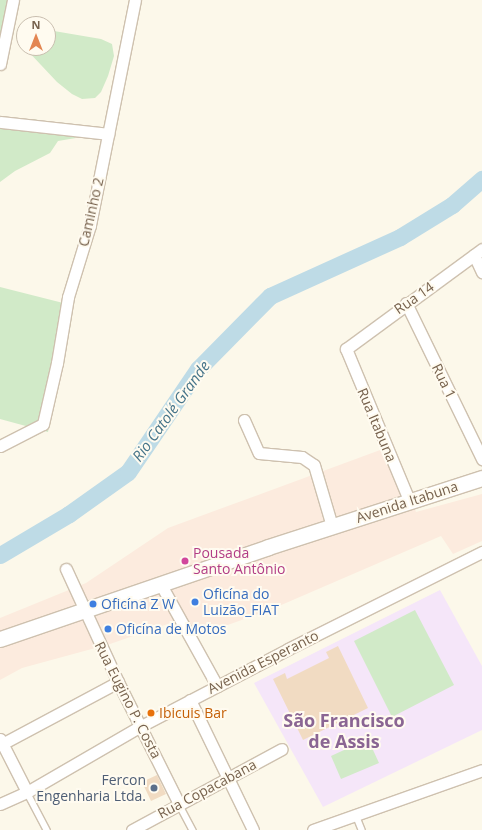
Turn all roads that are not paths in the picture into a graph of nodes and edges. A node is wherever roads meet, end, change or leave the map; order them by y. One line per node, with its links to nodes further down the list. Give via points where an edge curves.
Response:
1 (13, 0): 3 (street)
2 (135, 0): 5 (street, Caminho 2)
3 (0, 64)
4 (0, 122): 5 (street)
5 (108, 134): 11 (street, Caminho 2, via 90,225 68,298 43,424)
6 (478, 252): 7 (street); 8 (street, Rua 14)
7 (482, 272)
8 (406, 303): 9 (street, Rua 14); 12 (street, Rua 1)
9 (346, 349): 14 (street, Rua Itabuna)
10 (244, 420): 15 (street, via 259,453 302,457 314,465)
11 (0, 446)
12 (482, 459)
13 (482, 478): 14 (main road, Avenida Itabuna)
14 (409, 500): 15 (main road, Avenida Itabuna)
15 (332, 526): 18 (main road, Avenida Itabuna)
16 (482, 552): 22 (street, Avenida Esperanto)
17 (66, 569): 19 (street, Rua Eugino P. Costa)
18 (160, 584): 19 (main road, Avenida Itabuna); 22 (street)
19 (84, 611): 20 (main road, Avenida Itabuna); 21 (street, Rua Eugino P. Costa)
20 (0, 639)
21 (118, 682): 24 (street, Rua Eugino P. Costa); 25 (street)
22 (217, 686): 23 (street, Avenida Esperanto)
23 (190, 700): 24 (street, Avenida Esperanto); 28 (street)
24 (141, 726): 29 (street, Avenida Esperanto); 31 (street, Rua Eugino P. Costa)
25 (1, 743): 29 (street)
26 (282, 749): 28 (street, Rua Copacabana)
27 (482, 770): 32 (street)
28 (226, 778): 31 (street, Rua Copacabana); 36 (street)
29 (27, 792): 30 (street, Avenida Esperanto); 33 (lane)
30 (0, 804)
31 (180, 804): 34 (street, Rua Copacabana); 35 (lane, Rua Eugino P. Costa)
32 (356, 815): 37 (street); 38 (lane)
33 (47, 830)
34 (132, 830)
35 (192, 830)
36 (253, 830)
37 (317, 830)
38 (362, 830)

